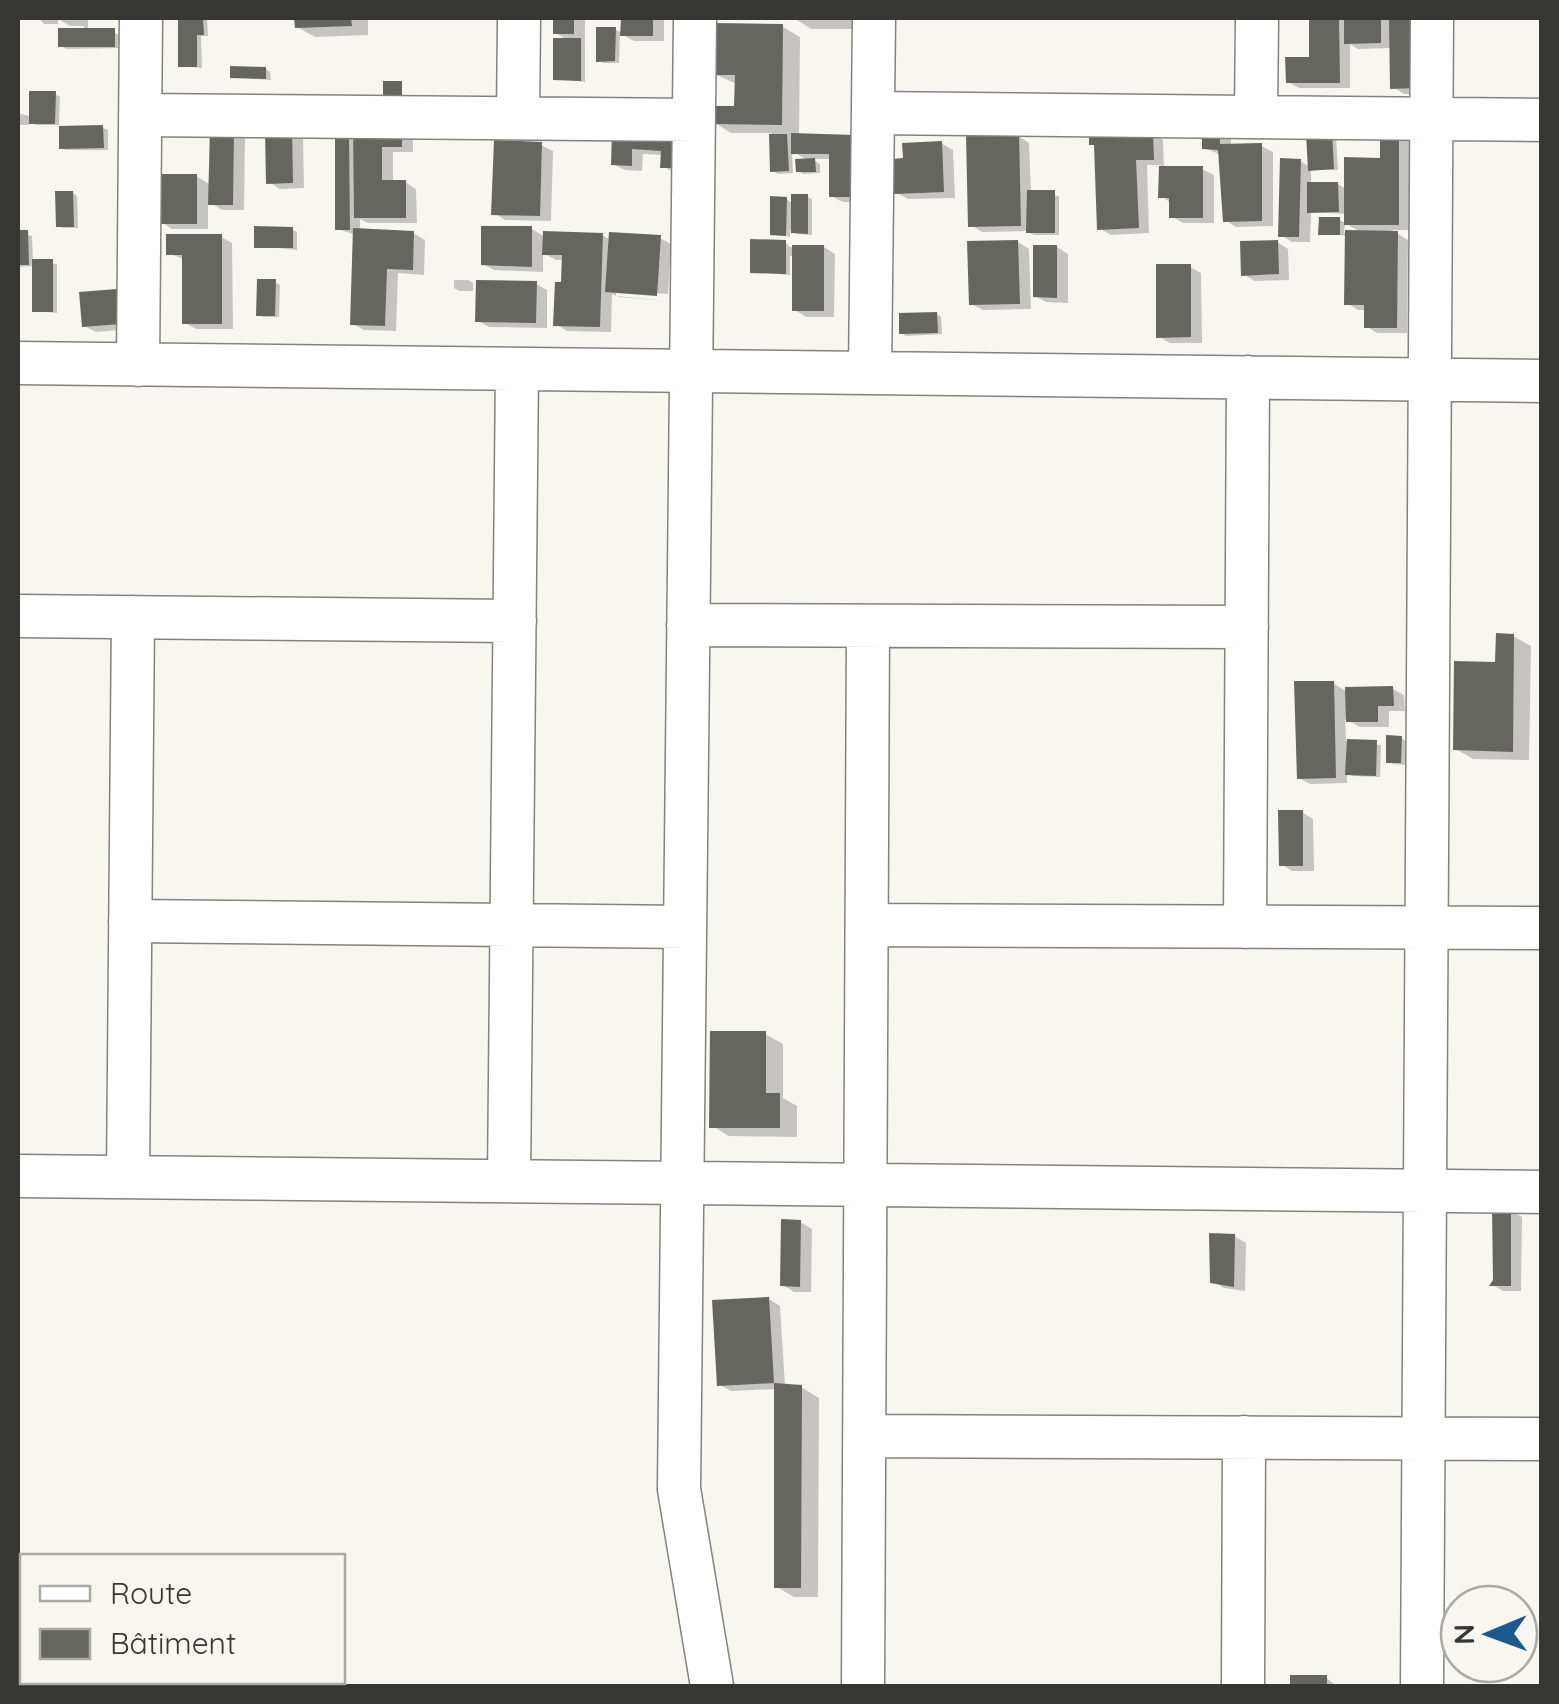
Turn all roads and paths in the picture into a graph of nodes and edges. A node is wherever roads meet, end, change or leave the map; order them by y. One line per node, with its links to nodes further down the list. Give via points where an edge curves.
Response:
1 (141, 18): 8 (street)
2 (519, 18): 10 (street)
3 (695, 18): 12 (street)
4 (874, 18): 7 (street)
5 (1257, 18): 9 (street)
6 (1432, 18): 11 (street)
7 (873, 113): 9 (street); 18 (street)
8 (140, 114): 10 (street); 15 (street)
9 (1256, 117): 11 (street)
10 (518, 118): 12 (street)
11 (1432, 119): 13 (street); 20 (street)
12 (694, 120): 17 (street)
13 (1542, 120)
14 (18, 363): 15 (street)
15 (138, 365): 16 (street)
16 (517, 369): 17 (street); 24 (street)
17 (691, 371): 18 (street); 25 (street)
18 (870, 373): 19 (street)
19 (1248, 377): 20 (street); 27 (street)
20 (1430, 380): 21 (street); 33 (street)
21 (1542, 381)
22 (18, 616): 23 (street)
23 (133, 618): 24 (street); 28 (street)
24 (515, 621): 29 (street)
25 (688, 625): 26 (street); 31 (street)
26 (868, 626): 27 (street); 30 (street)
27 (1247, 627): 32 (street)
28 (130, 921): 29 (street); 36 (street)
29 (512, 925): 31 (street); 37 (street)
30 (867, 925): 32 (street); 39 (street)
31 (685, 927): 38 (street)
32 (1246, 927): 33 (street)
33 (1426, 927): 34 (street); 40 (street)
34 (1542, 928)
35 (18, 1176): 36 (street)
36 (128, 1178): 37 (street)
37 (509, 1181): 38 (street)
38 (682, 1183): 39 (street); 46 (street, via 679,1489)
39 (866, 1186): 40 (street); 42 (street)
40 (1424, 1191): 41 (street); 44 (street)
41 (1542, 1192)
42 (864, 1436): 43 (street); 47 (street)
43 (1244, 1437): 44 (street); 48 (street)
44 (1423, 1438): 45 (street); 49 (street)
45 (1542, 1439)
46 (712, 1686)
47 (864, 1686)
48 (1243, 1686)
49 (1422, 1686)

